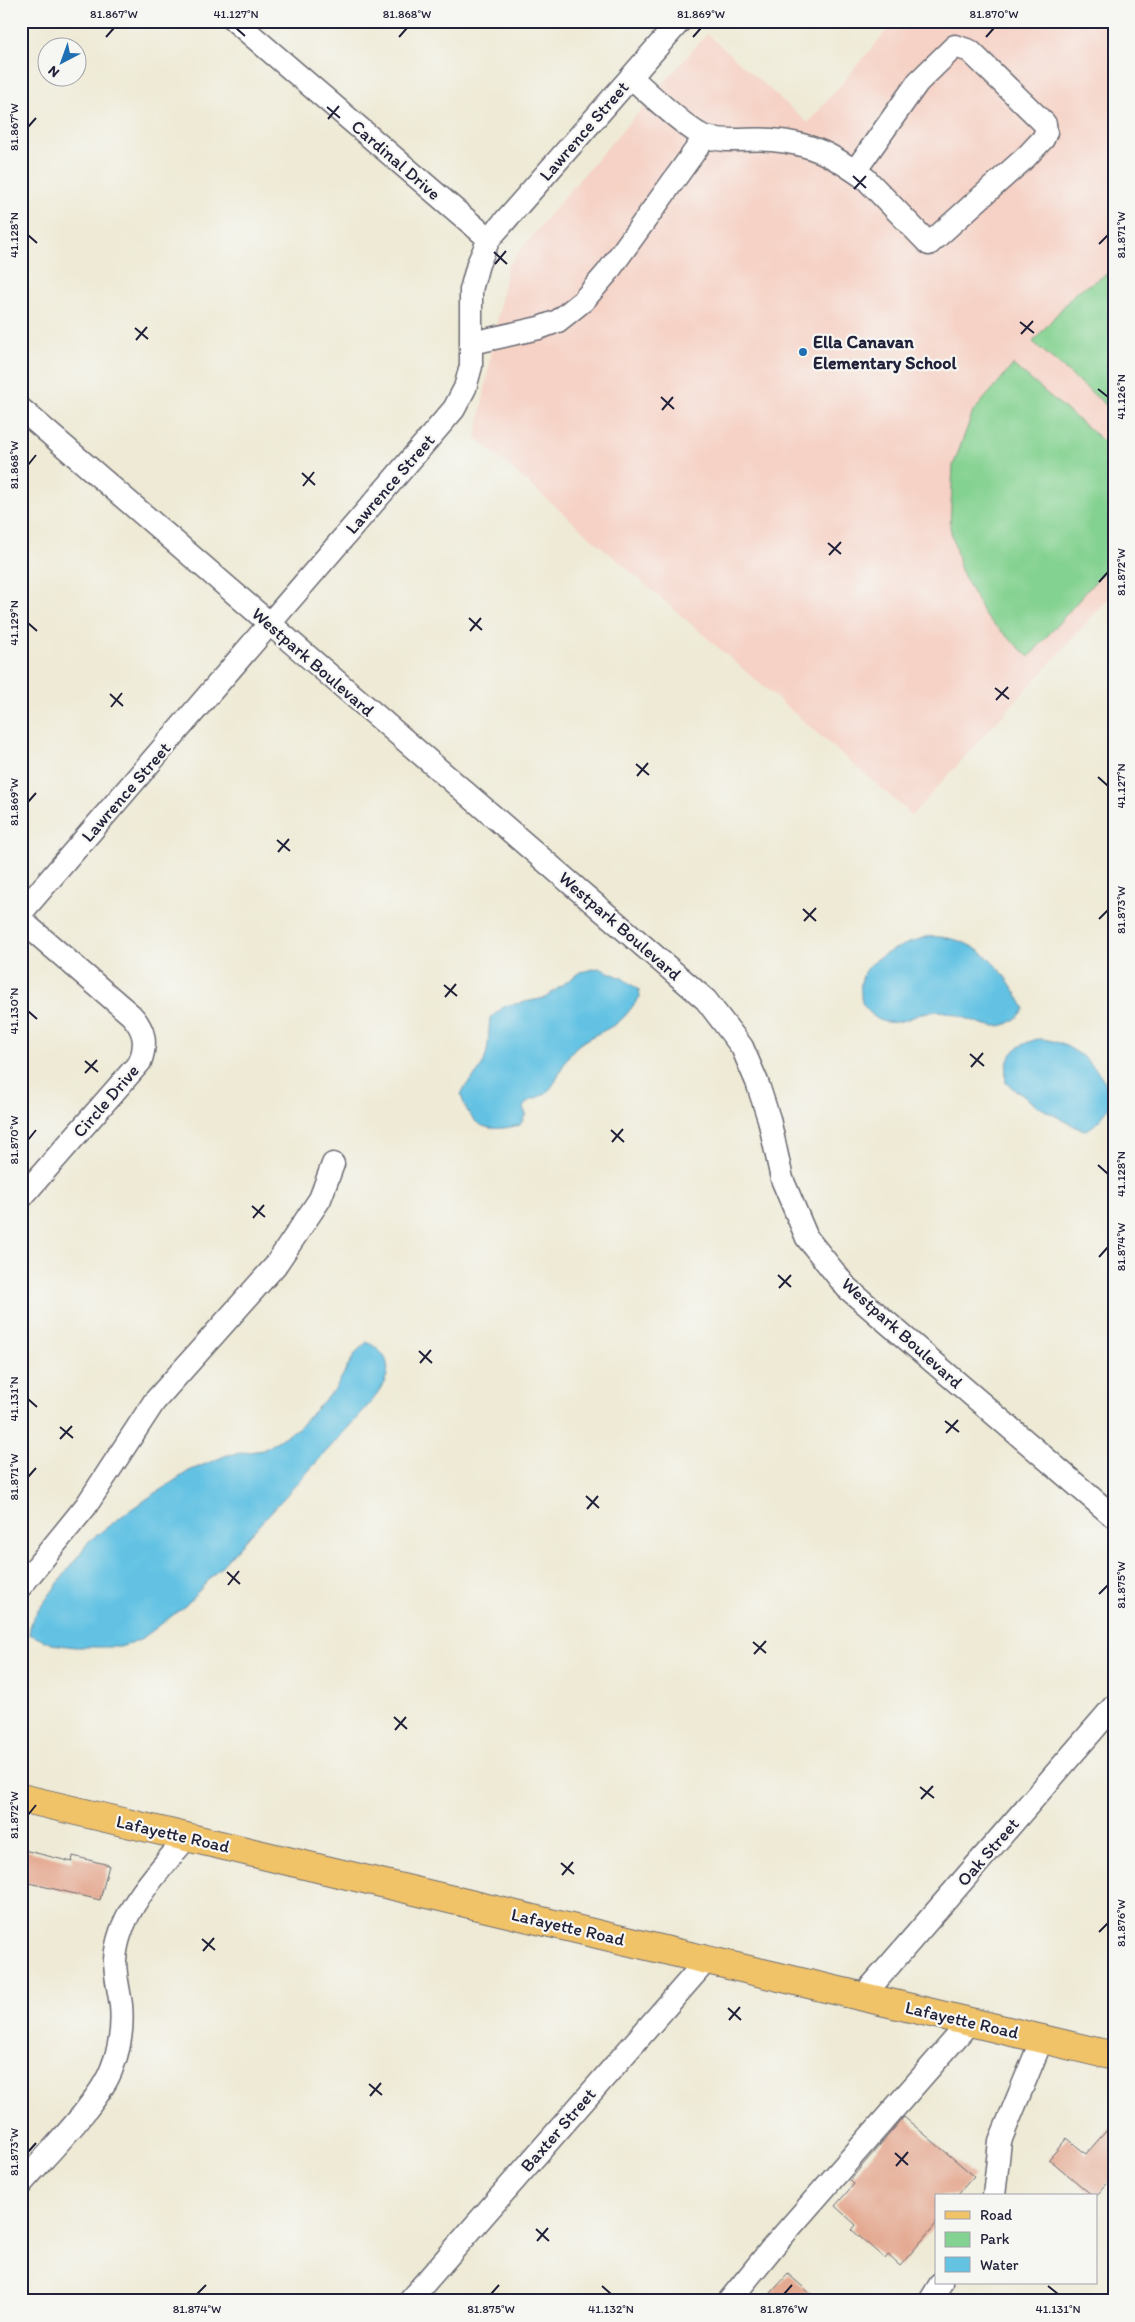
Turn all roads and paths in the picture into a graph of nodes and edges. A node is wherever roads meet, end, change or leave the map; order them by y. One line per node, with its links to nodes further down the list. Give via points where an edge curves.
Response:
1 (680, 21): 3 (street, Lawrence Street)
2 (247, 25): 6 (street, Cardinal Drive)
3 (631, 77): 4 (street); 6 (street, Lawrence Street)
4 (705, 136): 5 (street, via 771,140 811,147 837,158); 7 (street, via 607,273 583,301 558,321)
5 (855, 171): 5 (street, via 929,244 1026,157 1043,139 1045,124 970,51 955,46 918,82)
6 (488, 239): 7 (street, Lawrence Street, via 471,290)
7 (472, 343): 9 (street, Lawrence Street, via 471,366 465,388 454,409)
8 (21, 410): 9 (street, Westpark Boulevard)
9 (269, 625): 10 (street, Lawrence Street); 14 (street, Westpark Boulevard, via 706,1000 742,1047 757,1082 782,1179 807,1238 847,1288)
10 (21, 913)
11 (21, 920): 13 (street, Circle Drive, via 131,1014 145,1037 140,1062)
12 (333, 1164): 15 (street, via 320,1199 275,1266 154,1402 86,1506)
13 (21, 1198)
14 (1114, 1517)
15 (21, 1586)
16 (1114, 1706): 20 (street, Oak Street)
17 (21, 1798): 18 (main road, Lafayette Road)
18 (187, 1837): 19 (main road, Lafayette Road); 24 (street, via 140,1897 120,1935 115,1959 122,2020 120,2044 112,2070 98,2094)
19 (707, 1960): 20 (main road, Lafayette Road); 27 (street, Baxter Street)
20 (862, 1997): 21 (main road, Lafayette Road)
21 (970, 2022): 22 (main road, Lafayette Road); 28 (street)
22 (1042, 2039): 23 (main road, Lafayette Road); 25 (street, via 1000,2141)
23 (1114, 2056)
24 (21, 2184)
25 (994, 2194)
26 (940, 2284): 29 (street)
27 (409, 2301)
28 (729, 2301)
29 (930, 2301)

